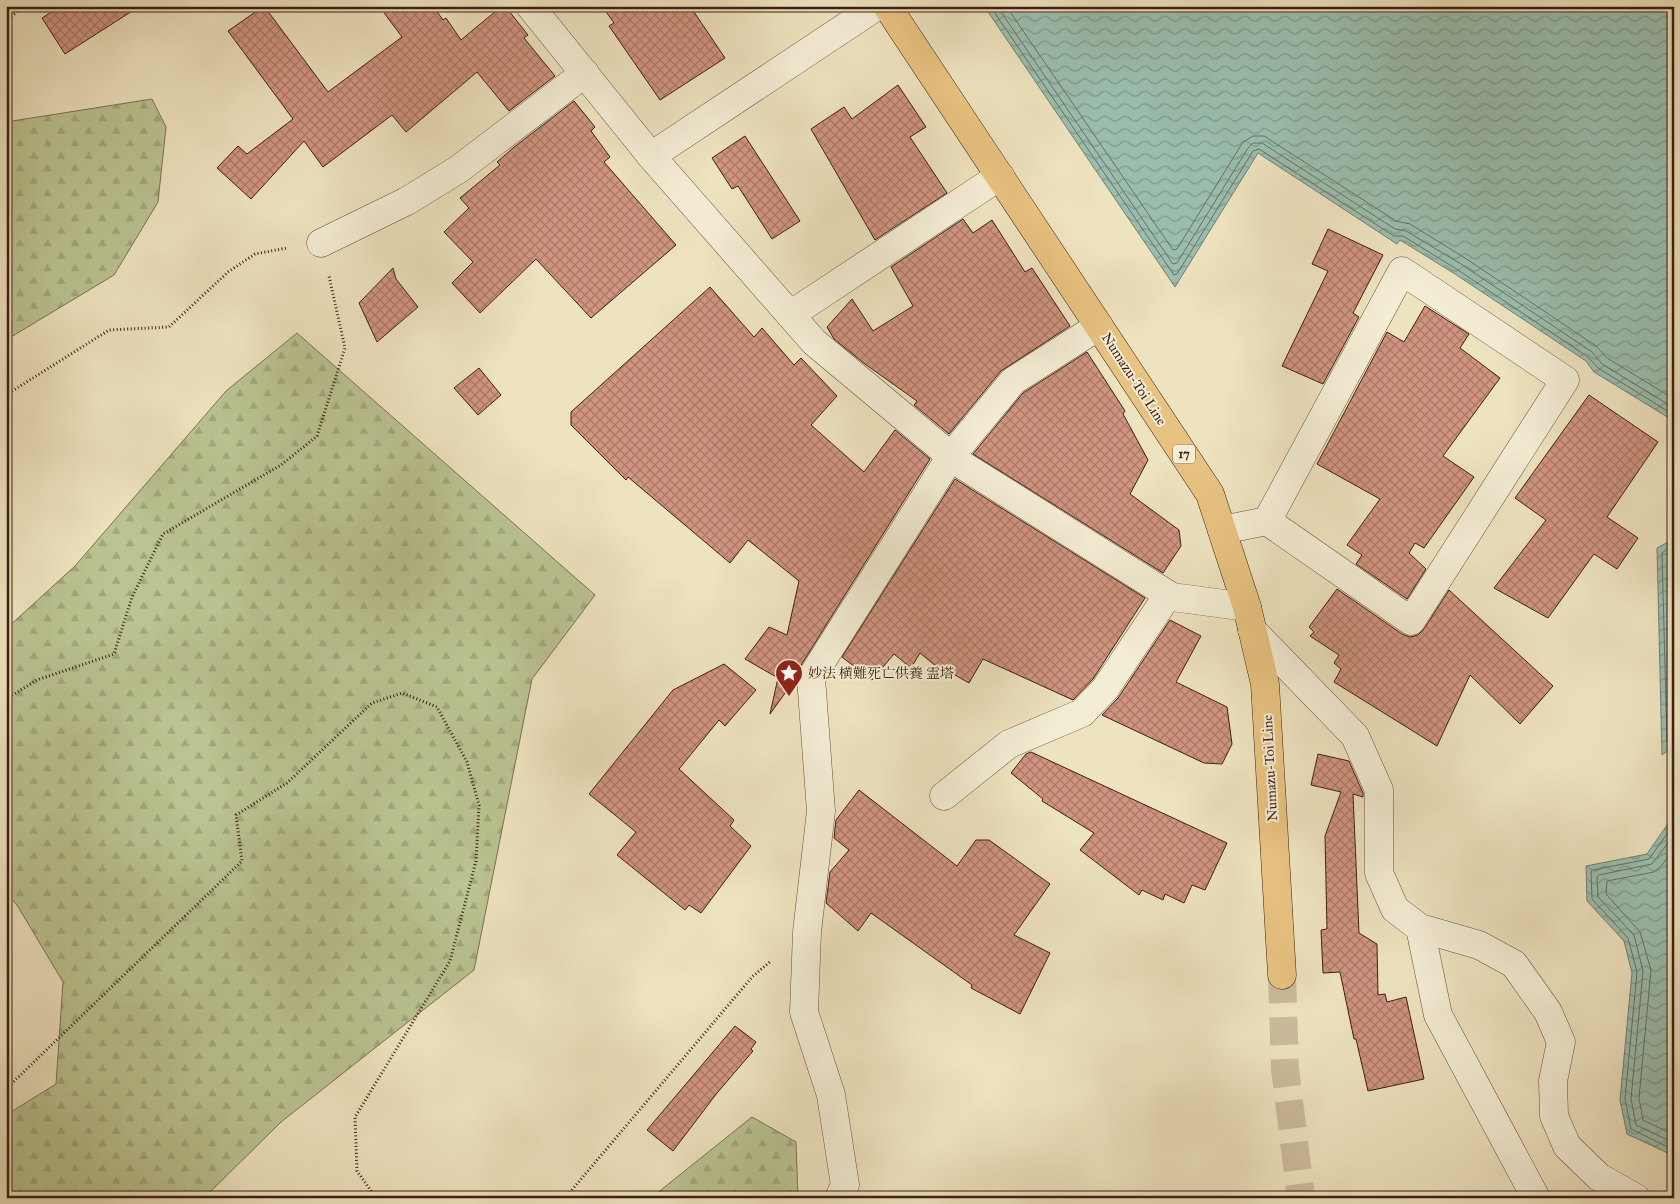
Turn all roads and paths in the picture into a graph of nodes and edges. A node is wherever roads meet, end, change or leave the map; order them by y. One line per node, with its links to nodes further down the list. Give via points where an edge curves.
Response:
1 (24, 6): 5 (path)
2 (530, 6): 6 (street)
3 (877, 6): 7 (street)
4 (887, 6): 8 (main road, Numazu-Toi Line / 17)
5 (6, 21)
6 (584, 73): 7 (street); 9 (street, via 459,169 407,201)
7 (651, 156): 10 (street)
8 (1000, 176): 10 (street); 11 (main road, Numazu-Toi Line / 17)
9 (321, 243): 12 (path, via 255,254 228,272 168,327 109,330); 18 (path, via 345,348 318,436 281,465 163,534 132,597 114,654 37,680)
10 (790, 314): 13 (street, via 814,342)
11 (1099, 326): 13 (street, via 1013,381); 15 (main road, Numazu-Toi Line / 17, via 1210,494)
12 (6, 395)
13 (951, 456): 16 (street); 21 (street, via 811,678 821,811)
14 (1267, 522): 14 (street, via 1402,271 1565,380 1411,621); 15 (street)
15 (1222, 530): 17 (main road, Numazu-Toi Line / 17)
16 (1168, 595): 17 (street); 19 (street, via 1105,689 1082,713 1009,744)
17 (1250, 619): 20 (street, via 1355,736 1379,790 1379,873 1395,908); 22 (main road, Numazu-Toi Line / 17, via 1266,684)
18 (6, 699)
19 (944, 796)
20 (1420, 928): 27 (street, via 1438,1015); 28 (street, via 1479,945 1514,964 1548,1012 1561,1042 1553,1081 1554,1116 1567,1146 1599,1177)
21 (807, 932): 25 (path, via 753,976); 26 (street, via 804,1012 831,1095 846,1185)
22 (1282, 975)
23 (6, 1089): 24 (path, via 242,861 236,815 287,783 372,703 402,693 437,707 467,762 479,805 476,861 450,961 354,1117 357,1171)
24 (376, 1198)
25 (565, 1198)
26 (839, 1198)
27 (1536, 1198)
28 (1636, 1198)

